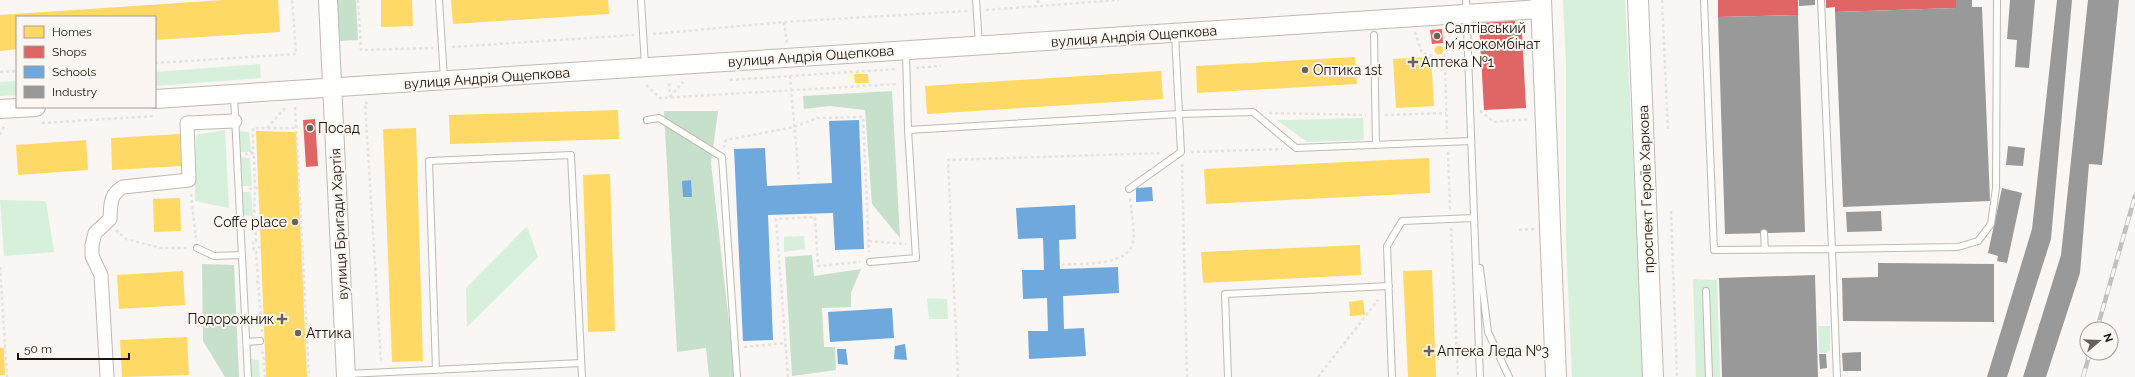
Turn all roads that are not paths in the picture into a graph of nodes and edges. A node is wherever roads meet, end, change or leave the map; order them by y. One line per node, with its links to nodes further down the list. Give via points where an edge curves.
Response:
1 (328, 0): 17 (street, вулиця Бригади Хартія)
2 (439, 0): 16 (lane)
3 (641, 0): 15 (lane)
4 (976, 0): 13 (lane)
5 (1638, 0): 53 (main road, проспект Героїв Харкова)
6 (1821, 0): 33 (lane)
7 (1997, 0): 33 (lane, via 1996,188 1991,224 1978,241 1958,247)
8 (1704, 1): 34 (lane, via 1714,250)
9 (1541, 4): 10 (street, вулиця Андрія Ощепкова); 52 (main road)
10 (1466, 7): 11 (street, вулиця Андрія Ощепкова); 26 (lane)
11 (1175, 33): 13 (street, вулиця Андрія Ощепкова); 20 (lane)
12 (1374, 35): 27 (lane)
13 (979, 46): 14 (street, вулиця Андрія Ощепкова)
14 (906, 50): 15 (street, вулиця Андрія Ощепкова); 25 (lane)
15 (645, 76): 16 (street, вулиця Андрія Ощепкова)
16 (444, 80): 17 (street, вулиця Андрія Ощепкова)
17 (332, 88): 18 (street, вулиця Андрія Ощепкова); 43 (street, вулиця Бригади Хартія)
18 (234, 94): 19 (street, вулиця Андрія Ощепкова); 24 (lane)
19 (156, 108)
20 (1180, 114): 25 (lane); 27 (lane, via 1253,112 1296,148); 28 (lane, via 1182,152)
21 (36, 115): 22 (street)
22 (2, 117)
23 (647, 120): 47 (lane, via 659,118 722,157)
24 (235, 121): 35 (lane); 44 (street, via 187,123 189,180 123,187 115,192 111,199 110,219 94,233 92,245 92,256 100,275)
25 (908, 130): 36 (lane, via 916,258)
26 (1471, 141): 27 (lane); 29 (lane)
27 (1376, 145)
28 (1129, 189)
29 (1474, 218): 30 (lane); 37 (lane, via 1402,221 1387,246)
30 (1475, 231): 50 (lane); 51 (lane, via 1488,332)
31 (1764, 233): 34 (lane)
32 (195, 246): 35 (lane, via 214,256)
33 (1832, 249): 34 (lane); 55 (lane)
34 (1765, 250)
35 (242, 255): 39 (lane)
36 (870, 262)
37 (1389, 286): 48 (lane, via 1225,294); 49 (lane)
38 (1706, 291): 54 (lane)
39 (246, 342): 40 (lane); 45 (lane)
40 (260, 344)
41 (581, 363): 42 (lane); 42 (lane, via 571,155 429,161); 46 (lane)
42 (436, 370): 43 (lane)
43 (346, 376)
44 (107, 377)
45 (248, 377)
46 (582, 377)
47 (737, 377)
48 (1228, 377)
49 (1392, 377)
50 (1480, 377)
51 (1510, 377)
52 (1556, 377)
53 (1654, 377)
54 (1709, 377)
55 (1837, 377)

